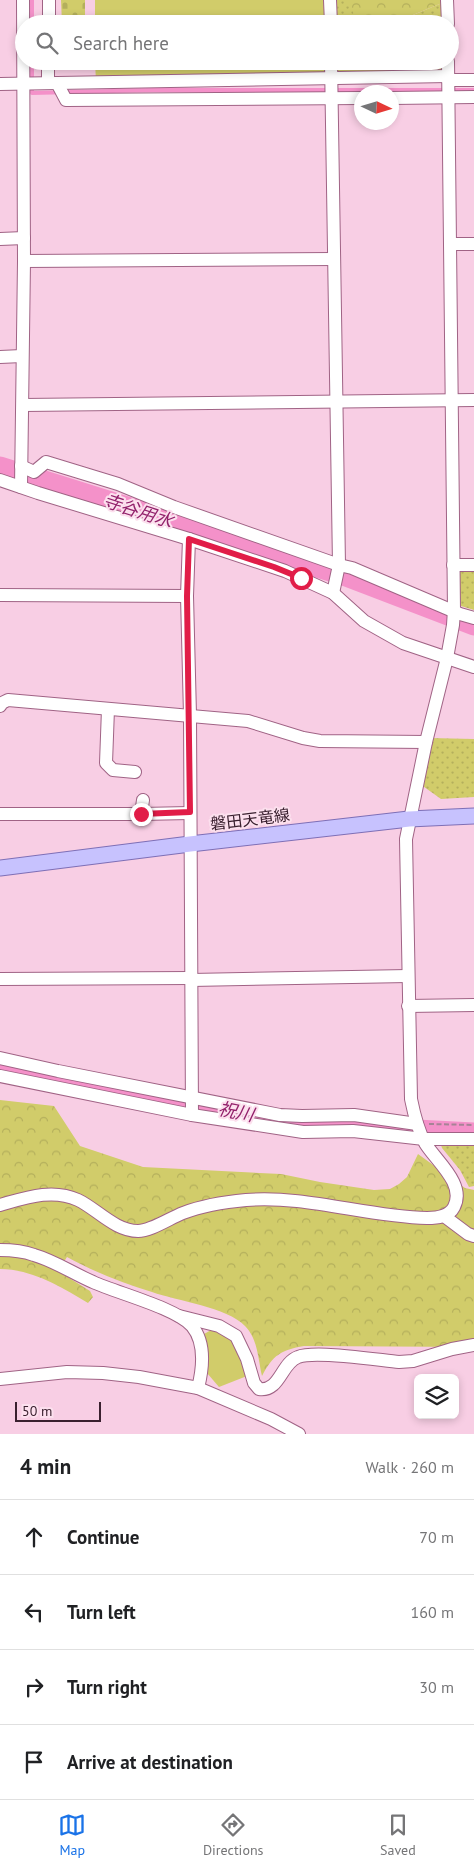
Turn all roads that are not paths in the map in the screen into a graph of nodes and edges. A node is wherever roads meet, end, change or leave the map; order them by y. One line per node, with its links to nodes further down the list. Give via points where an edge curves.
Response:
1 (22, 0): 5 (street)
2 (49, 0): 6 (street)
3 (330, 0): 7 (street)
4 (447, 0): 8 (street)
5 (22, 15)
6 (49, 15)
7 (331, 15)
8 (448, 15)
9 (23, 70): 17 (street)
10 (50, 70): 15 (street)
11 (331, 70): 18 (street)
12 (448, 70): 13 (street)
13 (448, 78): 14 (street); 18 (street); 20 (street)
14 (474, 80)
15 (53, 83): 17 (street); 18 (street); 18 (street, via 66,100)
16 (0, 84): 17 (street)
17 (23, 84): 23 (street)
18 (332, 88): 19 (street); 27 (street)
19 (354, 95)
20 (448, 97): 21 (street); 22 (street); 25 (street)
21 (474, 97)
22 (399, 98)
23 (24, 238): 24 (street); 28 (street)
24 (0, 239)
25 (450, 244): 26 (street); 31 (street)
26 (474, 244)
27 (334, 259): 28 (street); 33 (street)
28 (24, 261): 29 (street)
29 (22, 356): 30 (street); 34 (street)
30 (0, 357)
31 (451, 400): 32 (street); 33 (street); 40 (street)
32 (474, 400)
33 (336, 401): 34 (street); 41 (street)
34 (23, 404): 35 (street)
35 (21, 466): 37 (street); 41 (street, via 34,472 46,462 118,484)
36 (0, 480): 37 (street)
37 (21, 487): 38 (street)
38 (189, 539): 42 (street, via 280,569); 44 (street)
39 (474, 565): 40 (street)
40 (453, 566): 45 (street)
41 (337, 571): 42 (street); 45 (street, via 352,568)
42 (333, 592): 47 (street, via 374,627 403,643)
43 (0, 595): 44 (street)
44 (187, 596): 51 (street)
45 (454, 610): 46 (street); 47 (street)
46 (474, 618)
47 (447, 658): 48 (street); 52 (street)
48 (474, 667)
49 (0, 706): 50 (street, via 8,700)
50 (108, 709): 51 (street); 53 (street, via 106,763 113,770)
51 (190, 716): 52 (street, via 248,721 320,741); 55 (street)
52 (426, 742): 59 (street)
53 (135, 772)
54 (143, 800): 57 (street)
55 (190, 812): 57 (street); 60 (street)
56 (0, 814): 57 (street)
57 (141, 814)
58 (474, 816): 59 (main road, 磐田天竜線)
59 (409, 818): 60 (main road, 磐田天竜線); 62 (street, via 406,839)
60 (190, 844): 61 (main road, 磐田天竜線); 64 (street)
61 (0, 868)
62 (408, 976): 64 (street); 66 (street)
63 (0, 979): 64 (street)
64 (191, 979): 69 (street)
65 (474, 1005): 66 (street)
66 (408, 1006): 71 (street, via 410,1087)
67 (0, 1058): 69 (street)
68 (0, 1076): 70 (street)
69 (192, 1096): 70 (street); 71 (street, via 280,1115 354,1115)
70 (192, 1115): 71 (street, via 304,1132)
71 (420, 1131): 72 (street); 74 (street, via 455,1186 455,1204 452,1211)
72 (474, 1139)
73 (0, 1205): 74 (street, via 58,1195 78,1200 121,1227 136,1231 214,1203 248,1200 280,1199 415,1218)
74 (444, 1216): 75 (street)
75 (474, 1236)
76 (0, 1250): 77 (street, via 36,1255 94,1283)
77 (179, 1316): 78 (street, via 219,1326 236,1336 254,1383 265,1390 273,1386 290,1361 300,1356 399,1362); 80 (street, via 192,1326 201,1343)
78 (474, 1344)
79 (0, 1380): 80 (street, via 67,1372 102,1373)
80 (198, 1388): 81 (street, via 271,1418)
81 (297, 1434)

